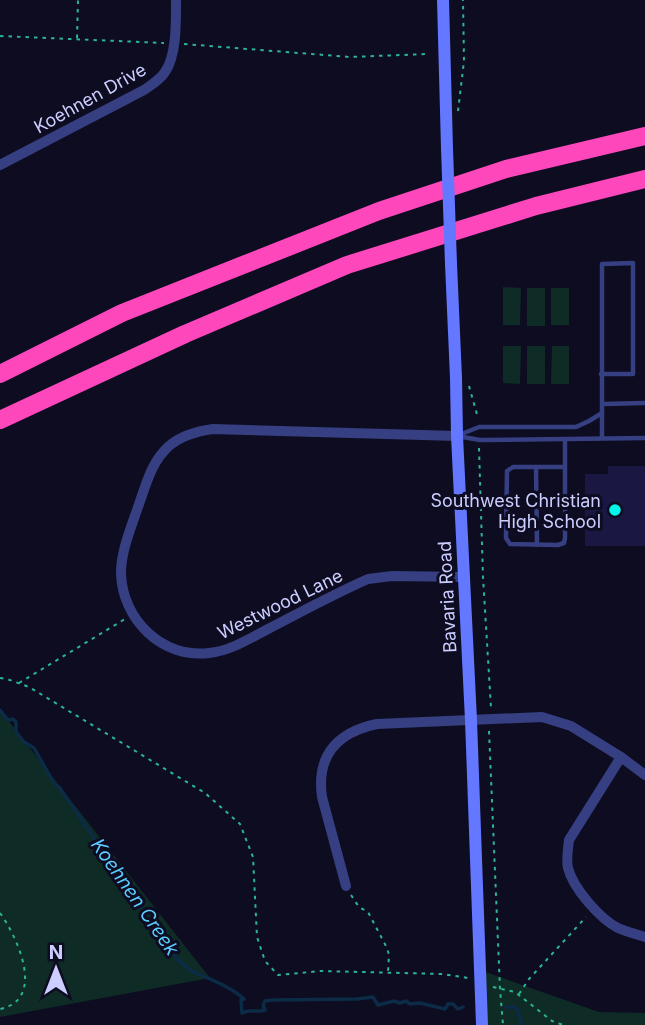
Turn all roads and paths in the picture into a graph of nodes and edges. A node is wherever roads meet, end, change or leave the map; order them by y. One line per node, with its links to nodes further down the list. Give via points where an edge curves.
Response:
1 (78, 0): 6 (path)
2 (176, 0): 7 (street, Koehnen Drive)
3 (443, 0): 22 (street, Bavaria Road, bridge)
4 (463, 0): 9 (path, via 465,50)
5 (0, 36): 6 (path)
6 (77, 39): 7 (path)
7 (173, 43): 8 (path, via 350,57); 11 (street, Koehnen Drive, via 165,73 155,83)
8 (427, 54)
9 (458, 121)
10 (645, 136): 13 (highway, via 506,169 379,211 122,313)
11 (0, 165)
12 (645, 179): 19 (highway, via 536,206 347,265)
13 (0, 374)
14 (601, 374): 14 (lane, via 602,264 633,263 633,374); 17 (lane)
15 (468, 383): 20 (path)
16 (645, 403): 17 (lane)
17 (603, 404): 18 (lane)
18 (602, 412): 21 (lane); 23 (lane)
19 (0, 420)
20 (479, 427): 21 (lane); 22 (lane)
21 (576, 427): 26 (lane)
22 (457, 436): 27 (lane); 31 (street, Bavaria Road); 32 (street, Westwood Lane, via 214,429 183,437 159,456 150,472 123,554 122,590)
23 (602, 438): 24 (lane); 26 (lane)
24 (645, 438)
25 (565, 439): 26 (lane); 27 (lane); 29 (lane)
26 (576, 439)
27 (480, 440): 35 (path)
28 (536, 467): 29 (lane); 30 (lane); 30 (lane, via 507,471 506,538 512,545)
29 (565, 467): 30 (lane, via 564,543)
30 (537, 545)
31 (464, 577): 32 (street, Westwood Lane, via 368,579 235,645 207,653 163,644); 36 (street, Bavaria Road)
32 (132, 614): 34 (path)
33 (0, 678): 34 (path)
34 (18, 683): 43 (path, via 205,793 240,824 253,857 257,937 265,961 278,975)
35 (490, 719): 36 (street); 37 (street, via 542,717 557,721); 45 (path)
36 (471, 720): 39 (street, via 377,724 336,742 320,782); 44 (street, Bavaria Road)
37 (621, 757): 38 (street); 40 (street, via 569,840 568,867)
38 (645, 775)
39 (346, 886): 43 (path, via 359,907 368,912 387,948)
40 (594, 909): 42 (street, via 616,927); 46 (path)
41 (0, 913): 47 (path, via 15,938 26,979 19,1000)
42 (645, 937)
43 (388, 973): 44 (path, via 443,974)
44 (480, 982): 45 (path); 48 (street, Bavaria Road)
45 (499, 989): 46 (path); 49 (path)
46 (518, 995): 50 (path)
47 (0, 1009)
48 (482, 1025)
49 (503, 1025)
50 (563, 1025)

